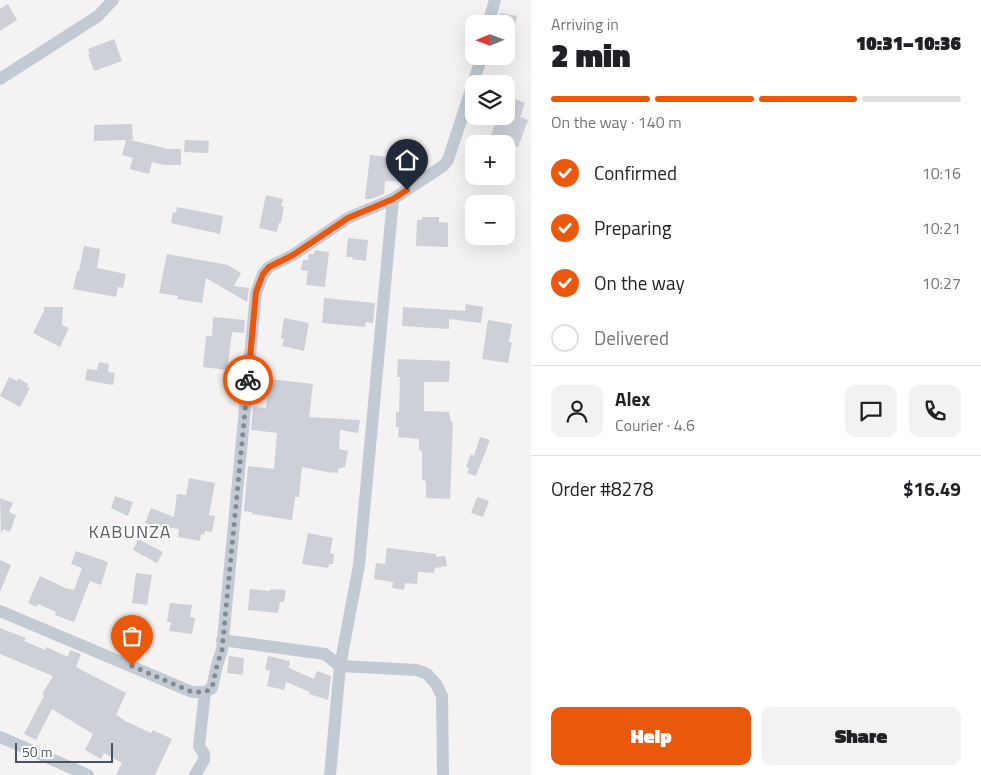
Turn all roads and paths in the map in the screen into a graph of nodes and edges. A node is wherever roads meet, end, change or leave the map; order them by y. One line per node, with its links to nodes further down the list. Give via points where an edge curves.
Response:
1 (106, 0): 5 (street)
2 (112, 0): 5 (street)
3 (495, 0): 4 (street)
4 (491, 15)
5 (98, 16): 7 (street)
6 (479, 65): 8 (street, via 448,160 436,172)
7 (0, 79)
8 (393, 199): 10 (street, via 348,218 269,267 256,292); 11 (street, via 359,565)
9 (0, 611): 12 (street, via 192,692)
10 (222, 640): 11 (street, via 325,654); 12 (street, via 212,688)
11 (340, 666): 16 (street); 17 (street, via 417,670 427,674 442,696)
12 (205, 692): 15 (street, via 200,746 204,760)
13 (0, 737): 14 (street)
14 (88, 775)
15 (196, 775)
16 (330, 775)
17 (443, 775)

